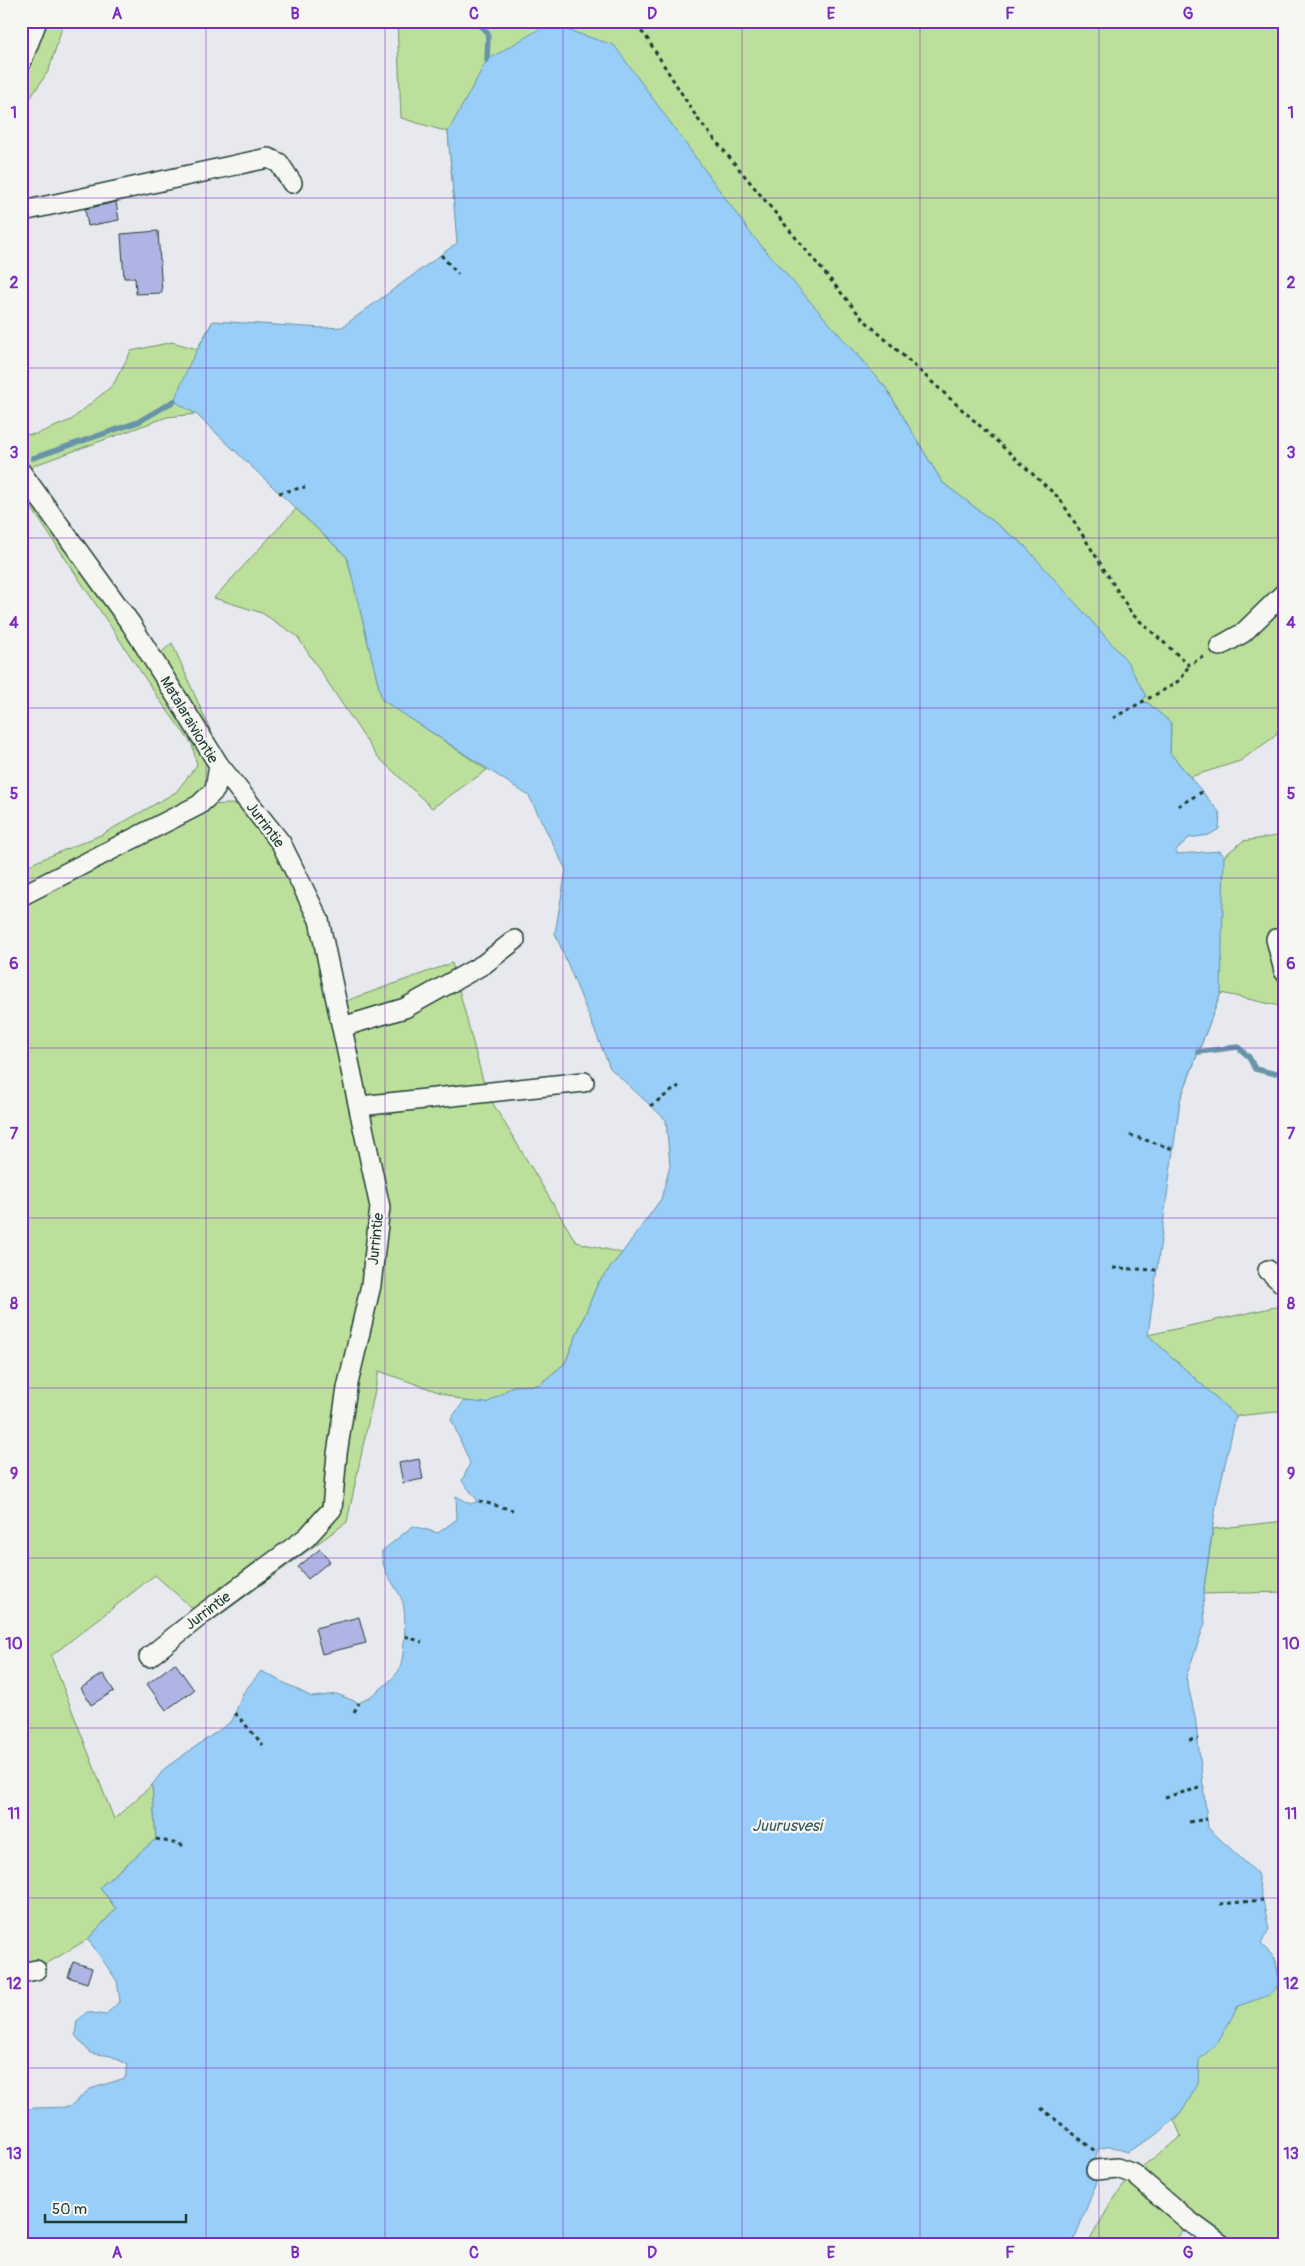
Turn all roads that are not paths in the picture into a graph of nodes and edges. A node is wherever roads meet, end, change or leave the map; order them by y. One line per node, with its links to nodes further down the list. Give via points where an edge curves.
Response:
1 (38, 21): 2 (street)
2 (21, 63)
3 (292, 183): 4 (street, via 279,163 268,158)
4 (21, 210)
5 (21, 472): 8 (street, Matalaraiviontie, via 131,624)
6 (1284, 593): 7 (street, via 1243,633)
7 (1220, 646)
8 (218, 766): 9 (street, Matalaraiviontie, via 215,790 199,805); 13 (street, Jurrintie, via 281,842 319,920)
9 (21, 896)
10 (1276, 939): 12 (street)
11 (515, 940): 13 (street, via 484,964 405,1008)
12 (1284, 971)
13 (342, 1027): 15 (street, Jurrintie)
14 (584, 1082): 15 (street)
15 (360, 1106): 18 (street, Jurrintie, via 380,1207 371,1285 347,1388 332,1509 307,1536)
16 (1268, 1270): 17 (street)
17 (1284, 1285)
18 (149, 1657)
19 (1096, 2170): 20 (street, via 1117,2168 1134,2174)
20 (1201, 2239): 21 (street)
21 (1222, 2245)

